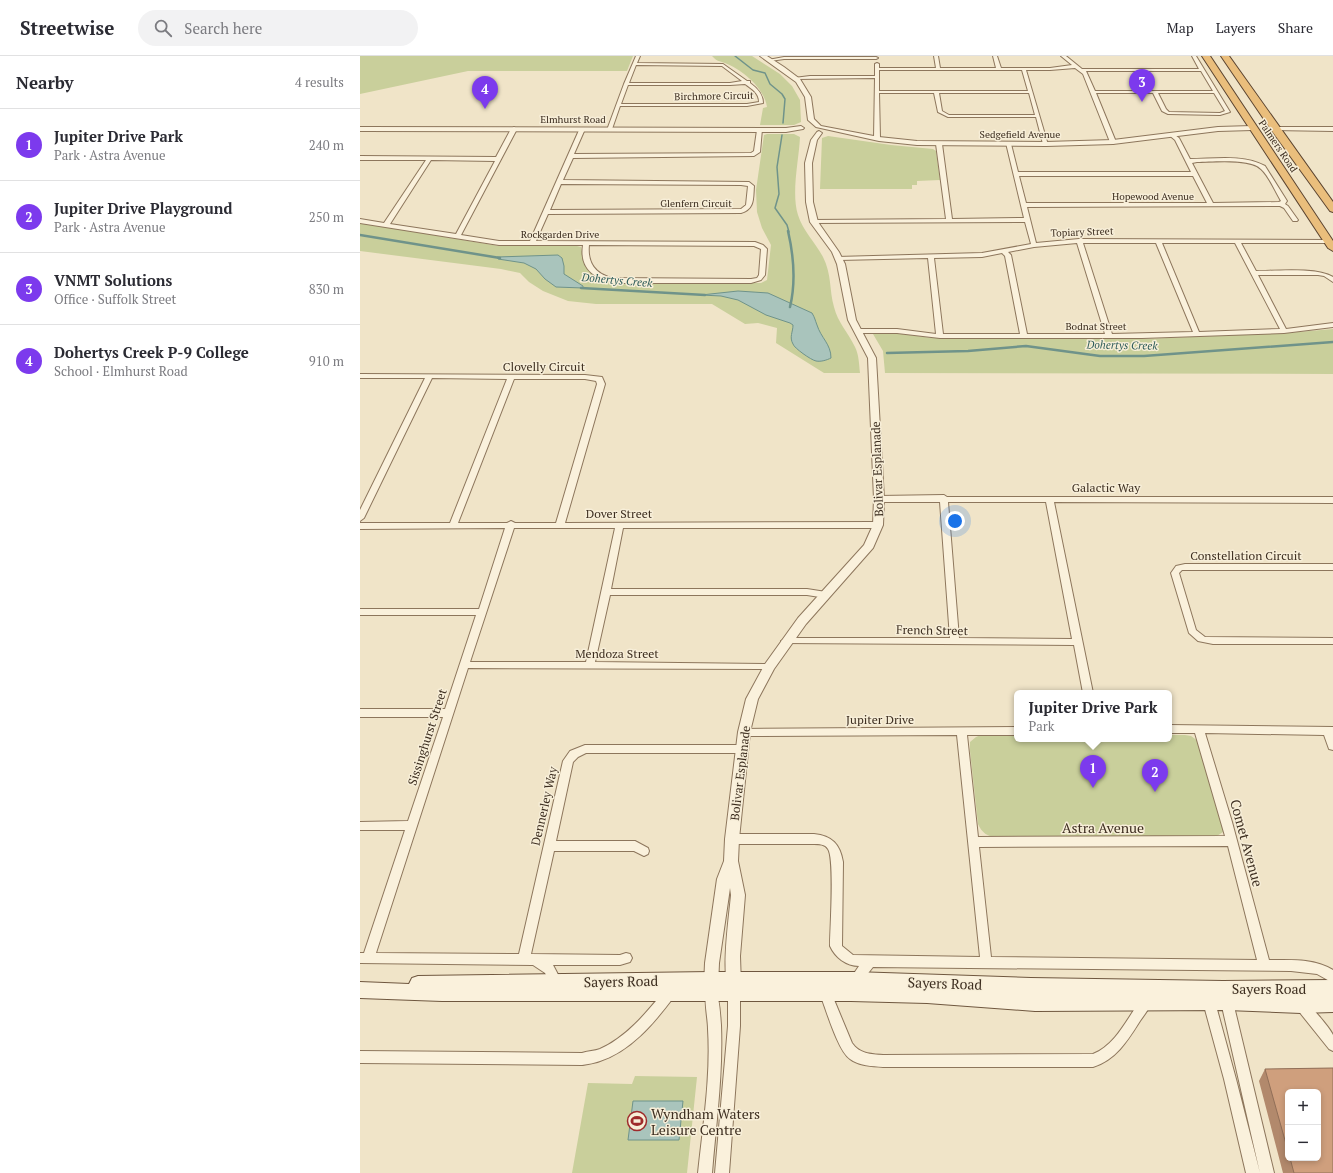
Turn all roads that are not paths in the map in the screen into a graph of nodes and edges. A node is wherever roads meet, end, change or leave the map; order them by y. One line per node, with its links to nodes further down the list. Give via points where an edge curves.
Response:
1 (638, 56): 11 (street)
2 (763, 56): 10 (street)
3 (936, 56): 14 (street)
4 (995, 56): 15 (street)
5 (1063, 56): 12 (street)
6 (1194, 56): 17 (street)
7 (1206, 56): 39 (highway, Palmers Road)
8 (1225, 56): 35 (highway, Palmers Road)
9 (876, 57): 10 (street); 13 (street)
10 (770, 60): 19 (street)
11 (635, 64): 20 (street, Birchmore Circuit, via 723,65); 21 (street)
12 (1080, 68): 16 (street); 17 (street); 25 (street)
13 (877, 69): 14 (street); 18 (street)
14 (938, 70): 15 (street)
15 (999, 70): 16 (street)
16 (1024, 70): 24 (street)
17 (1202, 70): 27 (street)
18 (877, 77): 19 (street); 22 (street)
19 (796, 78): 30 (street, via 812,106)
20 (748, 82): 21 (street); 28 (street, Birchmore Circuit, via 755,89 761,103)
21 (626, 84): 28 (street)
22 (877, 92): 23 (street); 42 (street)
23 (936, 92): 24 (street); 29 (street, via 940,112 948,116)
24 (1030, 92): 29 (street)
25 (1092, 92): 26 (street); 43 (street)
26 (1155, 92): 27 (street); 27 (street, via 1168,113 1227,113)
27 (1216, 92)
28 (619, 105): 34 (street)
29 (1038, 116): 47 (street)
30 (811, 120): 38 (street); 40 (street)
31 (360, 129): 32 (street, Elmhurst Road)
32 (514, 129): 33 (street, Elmhurst Road); 51 (street)
33 (582, 129): 34 (street, Elmhurst Road); 48 (street)
34 (609, 129): 37 (street, Elmhurst Road)
35 (1275, 129): 36 (street); 39 (highway); 59 (highway, Palmers Road)
36 (1333, 129)
37 (760, 130): 40 (street, Elmhurst Road); 48 (street, via 757,152 752,155)
38 (820, 130): 40 (street, Elmhurst Road); 42 (street, Sedgefield Avenue); 44 (street, Bolivar Esplanade)
39 (1253, 130): 41 (street, Sedgefield Avenue, via 1203,131); 73 (highway, Palmers Road)
40 (805, 132): 44 (street)
41 (1172, 135): 43 (street, Sedgefield Avenue); 52 (street)
42 (877, 138): 45 (street, Sedgefield Avenue)
43 (1113, 142): 47 (street, Sedgefield Avenue)
44 (812, 144): 65 (street, Bolivar Esplanade, via 808,184)
45 (940, 144): 46 (street, Sedgefield Avenue); 61 (street)
46 (1008, 144): 47 (street, Sedgefield Avenue); 53 (street)
47 (1046, 144)
48 (572, 156): 55 (street)
49 (360, 158): 50 (street)
50 (429, 158): 51 (street); 66 (street)
51 (499, 159): 67 (street)
52 (1189, 161): 54 (street); 56 (street, via 1246,161 1260,164 1284,201)
53 (1017, 174): 54 (street); 58 (street)
54 (1196, 174): 57 (street)
55 (558, 182): 60 (street); 60 (street, Glenfern Circuit, via 741,182 752,186 749,208 741,212)
56 (1281, 204): 57 (street, Hopewood Avenue); 63 (street)
57 (1211, 205): 58 (street, Hopewood Avenue)
58 (1024, 206): 62 (street)
59 (1333, 209)
60 (546, 212): 71 (street)
61 (949, 220): 62 (street); 65 (street)
62 (1028, 220): 74 (street)
63 (1295, 220)
64 (360, 221): 66 (street, Rockgarden Drive)
65 (814, 221): 77 (street, Bolivar Esplanade)
66 (386, 225): 67 (street, Rockgarden Drive)
67 (458, 236): 71 (street, Rockgarden Drive, via 499,243)
68 (1079, 241): 69 (street, Topiary Street); 74 (street, Topiary Street); 86 (street)
69 (1158, 241): 70 (street, Topiary Street); 83 (street)
70 (1237, 241): 73 (street, Topiary Street); 78 (street)
71 (532, 243): 72 (street, Rockgarden Drive)
72 (587, 243): 72 (street, Rockgarden Drive, via 585,252 591,270 600,277 619,280 757,280 762,275 764,249 752,244)
73 (1331, 244)
74 (1034, 245): 75 (street, Topiary Street)
75 (1003, 251): 76 (street, Topiary Street, via 982,255); 85 (street, via 1008,255)
76 (931, 256): 77 (street, Topiary Street); 84 (street)
77 (838, 258): 81 (street, Bolivar Esplanade, via 843,272 850,316)
78 (1254, 273): 79 (street, via 1318,273); 82 (street)
79 (1333, 280)
80 (1333, 325): 82 (street, Bodnat Street)
81 (858, 331): 84 (street, Bodnat Street, via 897,331); 91 (street, Bolivar Esplanade, via 869,349 873,366)
82 (1284, 331): 83 (street, Bodnat Street)
83 (1197, 334): 86 (street, Bodnat Street)
84 (940, 336): 85 (street, Bodnat Street)
85 (1024, 336): 86 (street, Bodnat Street)
86 (1109, 336)
87 (360, 376): 88 (street, Clovelly Circuit)
88 (429, 376): 89 (street, Clovelly Circuit); 94 (street)
89 (511, 377): 95 (street); 97 (street, Clovelly Circuit, via 591,377 601,381)
90 (944, 498): 91 (street, Galactic Way); 92 (street, Galactic Way); 108 (street)
91 (879, 499): 99 (street, Bolivar Esplanade)
92 (1049, 499): 93 (street, Galactic Way); 109 (street)
93 (1333, 500)
94 (360, 518)
95 (453, 524): 96 (street, Dover Street); 100 (street, Dover Street)
96 (511, 524): 97 (street, Dover Street); 105 (street, Sissinghurst Street)
97 (560, 525): 98 (street, Dover Street)
98 (620, 525): 99 (street, Dover Street); 102 (street)
99 (878, 525): 103 (street, Bolivar Esplanade, via 869,546)
100 (360, 526)
101 (1333, 567): 106 (street, Constellation Circuit, via 1185,567 1179,568 1175,573 1192,632 1202,640)
102 (606, 592): 103 (street, via 807,592); 111 (street)
103 (826, 595): 107 (street, Bolivar Esplanade)
104 (360, 612): 105 (street)
105 (482, 612): 110 (street, Sissinghurst Street)
106 (1333, 641)
107 (786, 642): 108 (street, French Street); 112 (street, Bolivar Esplanade)
108 (955, 642): 109 (street, French Street)
109 (1077, 642): 113 (street)
110 (465, 665): 111 (street, Mendoza Street); 115 (street, Sissinghurst Street)
111 (590, 666): 112 (street, Mendoza Street)
112 (768, 667): 120 (street, Bolivar Esplanade, via 752,699)
113 (1087, 690)
114 (360, 713): 115 (street)
115 (449, 713): 125 (street, Sissinghurst Street)
116 (1172, 729): 117 (street)
117 (1199, 729): 119 (street); 127 (street, Comet Avenue)
118 (1014, 731): 121 (street, Jupiter Drive)
119 (1330, 731): 122 (street)
120 (744, 732): 121 (street, Jupiter Drive); 123 (street, Bolivar Esplanade)
121 (962, 732): 128 (street)
122 (1333, 746)
123 (741, 749): 126 (street, Bolivar Esplanade); 129 (street, Dennerley Way, via 579,751 568,761)
124 (360, 826): 125 (street)
125 (412, 826): 132 (street, Sissinghurst Street)
126 (732, 839): 131 (street, Bolivar Esplanade); 135 (street, Sayers Road, via 818,839 830,844 836,853 837,862 837,949 855,961)
127 (1231, 841): 128 (street, Astra Avenue); 137 (street, Comet Avenue)
128 (974, 842): 136 (street)
129 (549, 846): 130 (street, via 634,846); 134 (street, Dennerley Way)
130 (644, 851)
131 (731, 861): 139 (street, Bolivar Esplanade, via 724,879); 140 (street, Bolivar Esplanade, via 738,895 734,935)
132 (364, 958): 134 (street, Sayers Road)
133 (626, 958): 134 (street, Sayers Road)
134 (529, 959): 142 (street, via 549,969)
135 (869, 962): 136 (street, Sayers Road); 141 (street)
136 (986, 962): 137 (street, Sayers Road)
137 (1264, 965): 138 (street, Sayers Road, via 1312,967)
138 (1333, 977)
139 (711, 986): 140 (main road, Sayers Road); 142 (main road, Sayers Road); 145 (main road, Sayers Road); 153 (street, via 714,1013 713,1074)
140 (734, 986): 141 (main road, Sayers Road); 146 (main road, Sayers Road); 154 (street, via 734,1026)
141 (853, 987): 146 (main road, Sayers Road); 147 (main road, Sayers Road, via 1031,986); 148 (main road, Sayers Road, via 1035,1002)
142 (557, 988): 144 (main road, Sayers Road, via 442,993); 145 (main road, Sayers Road)
143 (1333, 988): 147 (main road, Sayers Road)
144 (366, 990)
145 (669, 994): 152 (street, Sayers Road, via 642,1026 621,1042 602,1054 582,1059)
146 (826, 994): 148 (street, via 851,1053 860,1059 883,1061 1097,1060 1116,1044)
147 (1216, 995): 148 (main road, Sayers Road); 150 (main road, Sayers Road); 155 (street, via 1230,1078); 156 (street)
148 (1146, 1002)
149 (1333, 1004): 150 (main road, Sayers Road)
150 (1301, 1005): 151 (street, Sayers Road)
151 (1333, 1045)
152 (360, 1057)
153 (705, 1173)
154 (722, 1173)
155 (1253, 1173)
156 (1267, 1173)

